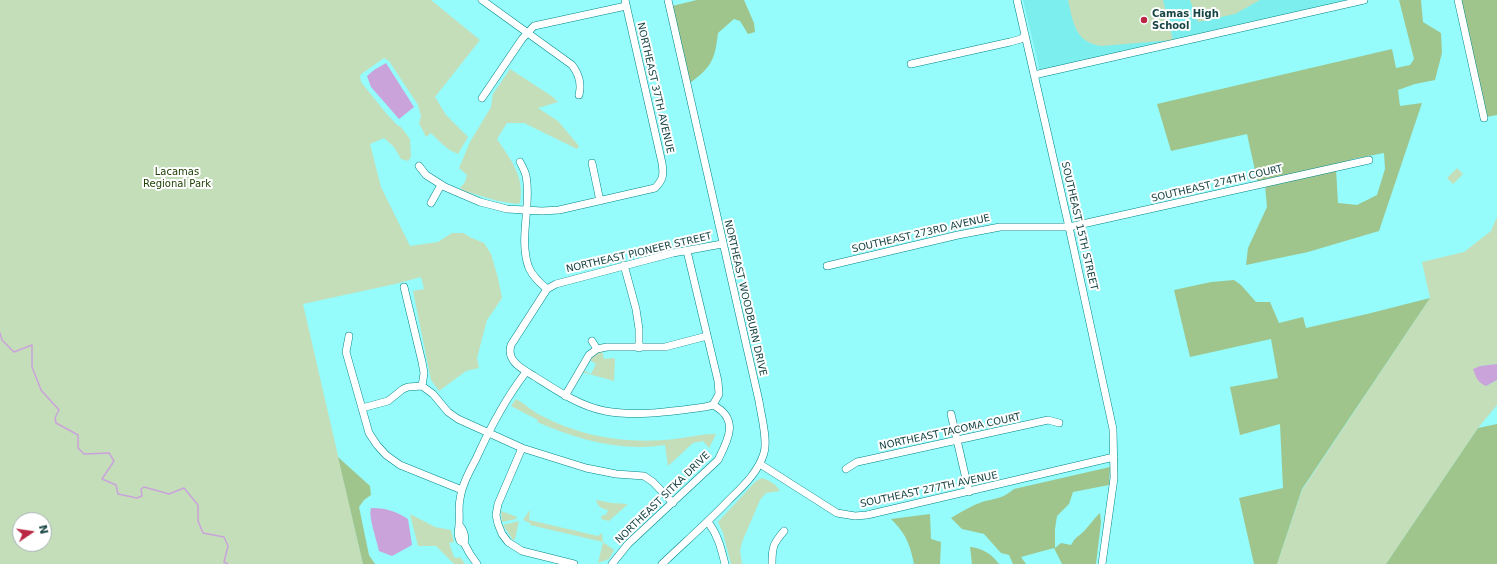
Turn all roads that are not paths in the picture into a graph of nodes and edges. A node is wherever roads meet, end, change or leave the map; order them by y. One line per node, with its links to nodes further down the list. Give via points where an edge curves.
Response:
1 (482, 0): 7 (street)
2 (668, 0): 23 (street, NORTHEAST WOODBURN DRIVE)
3 (1017, 0): 8 (street, SOUTHEAST 15TH STREET)
4 (1364, 0): 10 (street)
5 (1458, 0): 13 (street)
6 (625, 3): 7 (street, via 539,24); 19 (street, NORTHEAST 37TH AVENUE, via 662,163 662,182 654,188)
7 (527, 32): 11 (street, via 572,65 580,80); 12 (street)
8 (1025, 35): 9 (street, via 1010,42); 10 (street, SOUTHEAST 15TH STREET)
9 (911, 64)
10 (1034, 75): 22 (street, SOUTHEAST 15TH STREET)
11 (579, 95)
12 (482, 98)
13 (1484, 118)
14 (1370, 160): 22 (street, SOUTHEAST 274TH COURT)
15 (520, 162): 21 (street, via 526,176)
16 (592, 163): 19 (street)
17 (418, 166): 18 (street)
18 (441, 185): 20 (street); 21 (street, via 480,202)
19 (600, 201): 21 (street, via 559,210)
20 (431, 203)
21 (525, 211): 28 (street, via 529,268)
22 (1069, 227): 26 (street, SOUTHEAST 273RD AVENUE, via 1000,227); 44 (street, SOUTHEAST 15TH STREET, via 1110,413)
23 (722, 244): 24 (street, NORTHEAST PIONEER STREET); 45 (street, NORTHEAST WOODBURN DRIVE, via 764,429 765,451)
24 (687, 251): 25 (street, NORTHEAST PIONEER STREET); 30 (street)
25 (624, 265): 28 (street, NORTHEAST PIONEER STREET, via 564,280); 32 (street, via 636,309)
26 (827, 266)
27 (404, 287): 35 (street, via 424,373)
28 (547, 289): 34 (street, NORTHEAST PIONEER STREET, via 511,345 514,363)
29 (349, 336): 38 (street, via 346,352)
30 (707, 336): 32 (street, via 665,347); 37 (street, via 719,390 718,398)
31 (592, 341): 33 (street)
32 (638, 348): 33 (street)
33 (597, 349): 36 (street, via 589,355)
34 (526, 372): 36 (street, NORTHEAST PIONEER STREET); 41 (street, via 507,396)
35 (422, 386): 38 (street, via 408,386 388,400); 41 (street, via 434,394 448,412)
36 (565, 396): 37 (street, NORTHEAST PIONEER STREET, via 604,410 623,413 641,414)
37 (713, 405): 49 (street, NORTHEAST SITKA DRIVE, via 723,412 730,424 727,442 714,465)
38 (362, 408): 47 (street, via 370,433 386,455 400,465)
39 (951, 414): 42 (street)
40 (1059, 423): 42 (street, NORTHEAST TACOMA COURT, via 1048,420)
41 (488, 433): 43 (street); 47 (street)
42 (957, 440): 46 (street, NORTHEAST TACOMA COURT, via 857,462); 48 (street)
43 (522, 448): 49 (street, via 600,471 644,476); 53 (street, via 498,504 496,515 502,534 508,542 522,551)
44 (1114, 457): 48 (street, SOUTHEAST 277TH AVENUE); 58 (street, SOUTHEAST 15TH STREET, via 1114,478)
45 (760, 464): 48 (street, SOUTHEAST 277TH AVENUE, via 836,513 845,515 867,515); 50 (street, NORTHEAST WOODBURN DRIVE, via 753,475)
46 (846, 469)
47 (462, 490): 52 (street, via 458,510 458,536)
48 (970, 492)
49 (673, 503): 54 (street, NORTHEAST SITKA DRIVE, via 628,544)
50 (708, 522): 55 (street, NORTHEAST WOODBURN DRIVE); 56 (street, via 716,532)
51 (784, 531): 57 (street, via 775,541)
52 (477, 564)
53 (574, 564)
54 (612, 564)
55 (662, 564)
56 (725, 564)
57 (772, 564)
58 (1102, 564)

